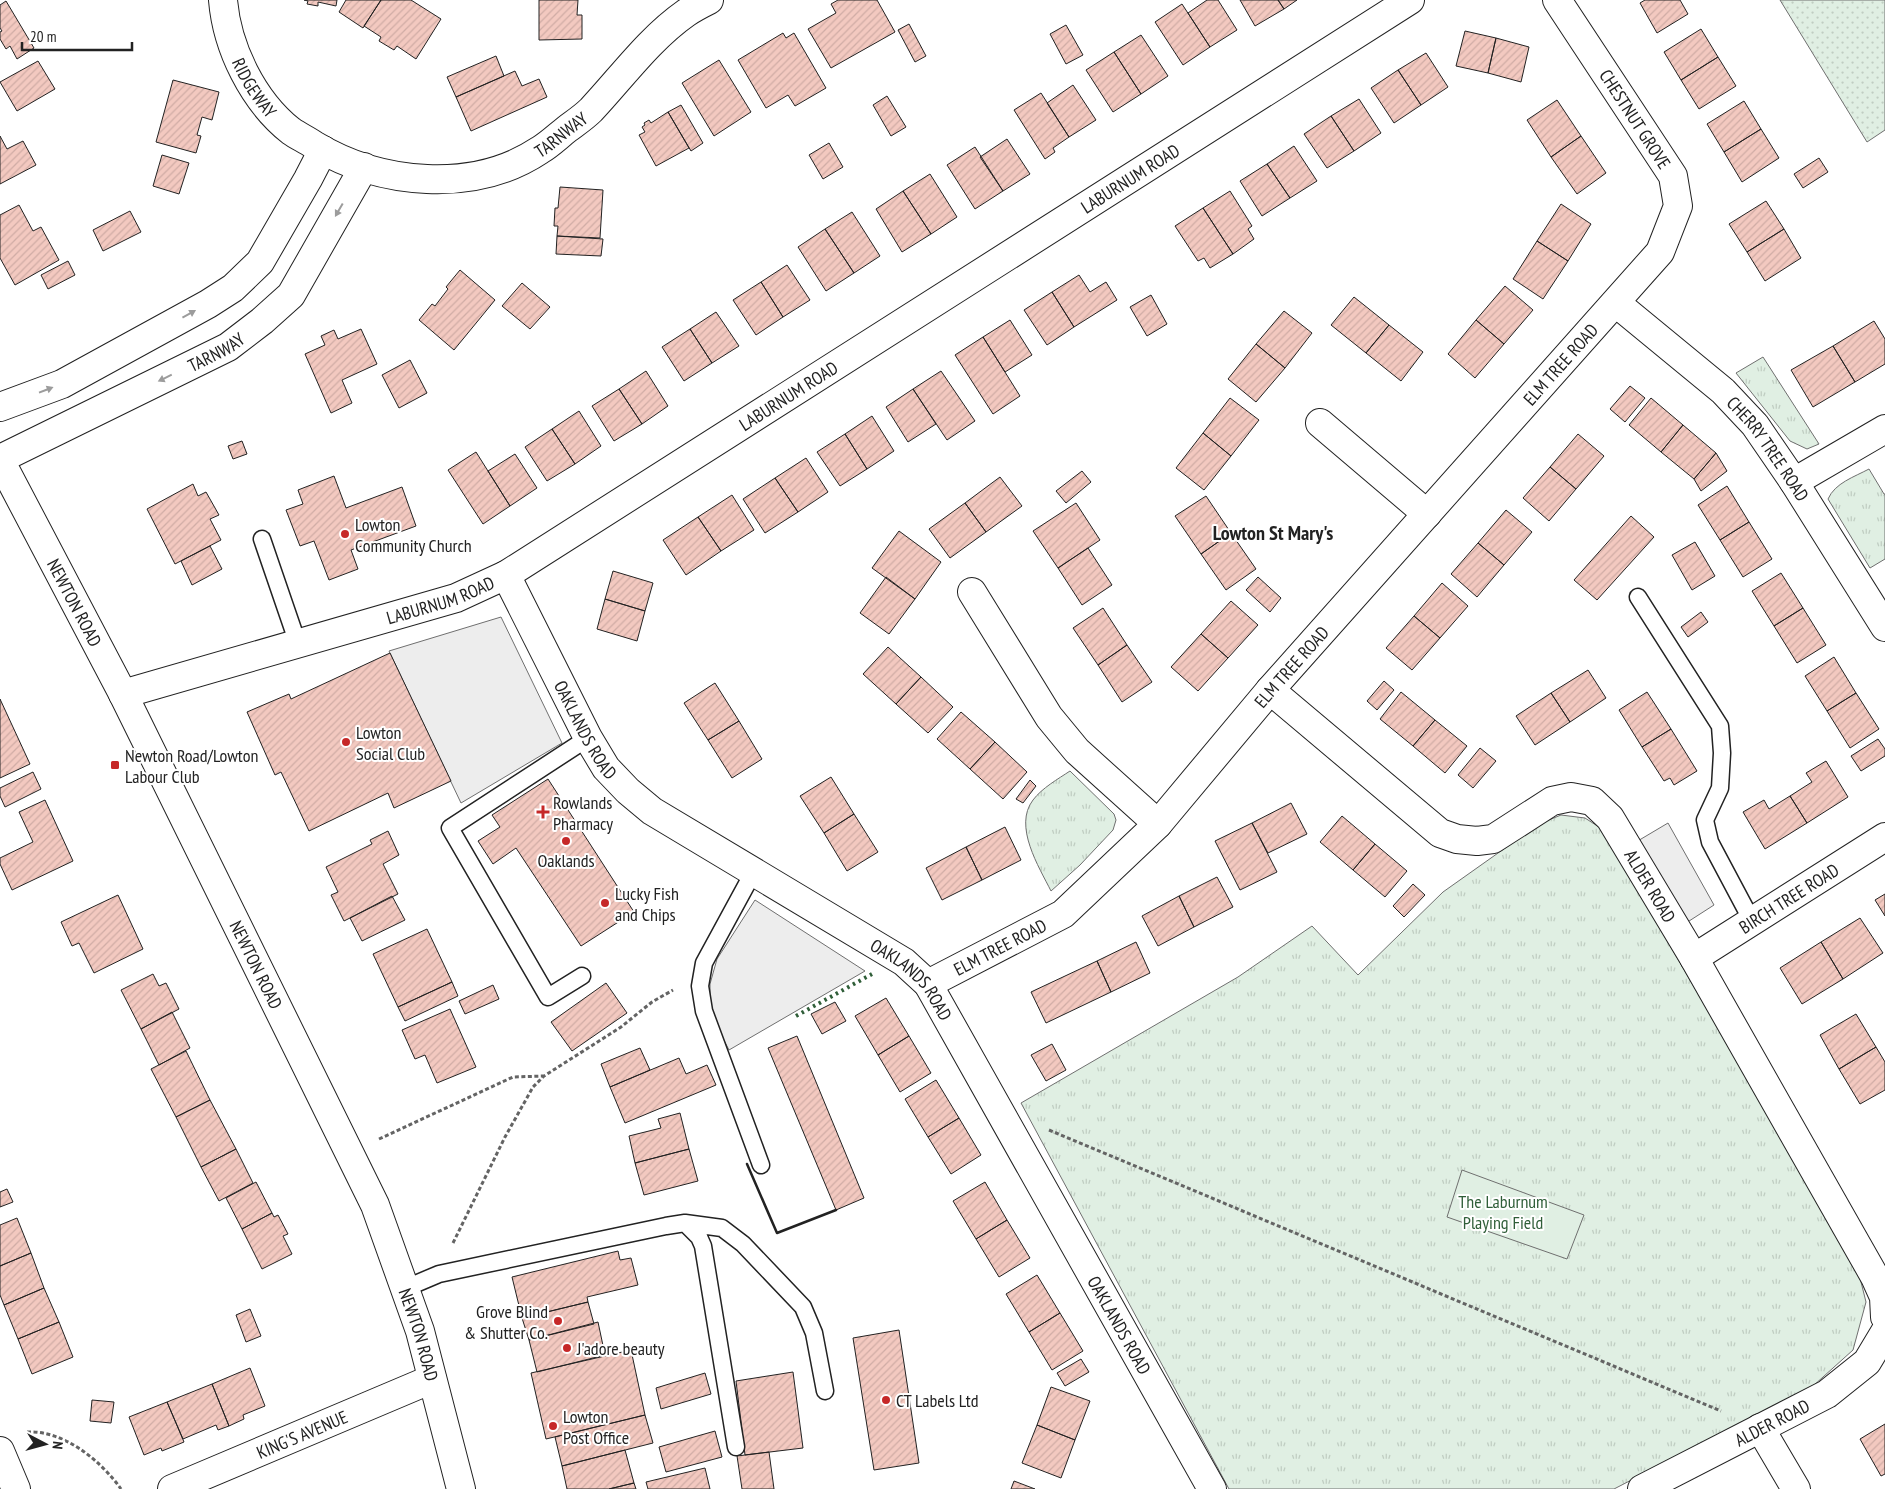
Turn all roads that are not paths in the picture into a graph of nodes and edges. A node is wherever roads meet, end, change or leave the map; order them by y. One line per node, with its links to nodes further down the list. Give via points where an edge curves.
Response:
1 (223, 0): 5 (street, RIDGEWAY, via 230,41 246,75 267,106 291,131)
2 (1410, 0): 16 (street, LABURNUM ROAD)
3 (1557, 0): 7 (street, CHESTNUT GROVE, via 1673,176)
4 (694, 3): 6 (street, TARNWAY, via 640,54 590,111 540,150 504,168 470,177 434,180 399,177)
5 (323, 150): 6 (street, TARNWAY); 9 (street, one-way to 5, via 62,384 233,288 260,262)
6 (364, 168): 12 (street, TARNWAY, one-way to 12, via 290,295 262,321 228,347)
7 (1678, 206): 8 (street, ELM TREE ROAD, via 1660,252)
8 (1616, 303): 13 (street, CHERRY TREE ROAD, via 1723,391 1755,425); 14 (street, ELM TREE ROAD)
9 (0, 407)
10 (1320, 423): 14 (street)
11 (1885, 429): 13 (street)
12 (0, 460): 22 (street, NEWTON ROAD)
13 (1794, 482): 19 (street, CHERRY TREE ROAD)
14 (1427, 514): 21 (street, ELM TREE ROAD)
15 (262, 539): 20 (lane)
16 (506, 575): 20 (street, LABURNUM ROAD, via 456,598); 23 (street, OAKLANDS ROAD)
17 (972, 592): 24 (street, via 1049,717 1077,751)
18 (1638, 597): 27 (lane, via 1720,726 1720,788 1705,820 1710,842)
19 (1885, 627)
20 (298, 644): 22 (street, LABURNUM ROAD)
21 (1270, 690): 24 (street, ELM TREE ROAD); 28 (street, ALDER ROAD, via 1440,834 1476,841 1493,839 1552,801 1571,797 1592,801 1610,818)
22 (124, 694): 33 (street, NEWTON ROAD, via 375,1205)
23 (588, 738): 26 (street, OAKLANDS ROAD, via 606,768 652,811); 29 (lane, via 450,828 548,997)
24 (1158, 824): 30 (street, ELM TREE ROAD, via 1063,914)
25 (1885, 837): 27 (street, BIRCH TREE ROAD)
26 (754, 871): 30 (street, OAKLANDS ROAD, via 904,962); 31 (lane, via 704,963 700,986 704,1011)
27 (1752, 921): 28 (street, BIRCH TREE ROAD)
28 (1694, 958): 34 (street, ALDER ROAD, via 1875,1277 1884,1297)
29 (582, 976)
30 (928, 984): 44 (street, OAKLANDS ROAD)
31 (761, 1165)
32 (685, 1223): 33 (lane, via 439,1274); 37 (lane, via 722,1228 743,1244 803,1307 814,1334); 39 (lane, via 703,1246)
33 (406, 1288): 36 (street, NEWTON ROAD)
34 (1885, 1316)
35 (1885, 1332): 38 (street, ALDER ROAD, via 1867,1362 1848,1378 1827,1394)
36 (432, 1379): 42 (street, KING'S AVENUE); 43 (street, NEWTON ROAD)
37 (825, 1390)
38 (1760, 1428): 45 (street, ALDER ROAD); 46 (street)
39 (736, 1446)
40 (0, 1451): 41 (street)
41 (16, 1489)
42 (172, 1489)
43 (460, 1489)
44 (1212, 1489)
45 (1642, 1489)
46 (1796, 1489)

